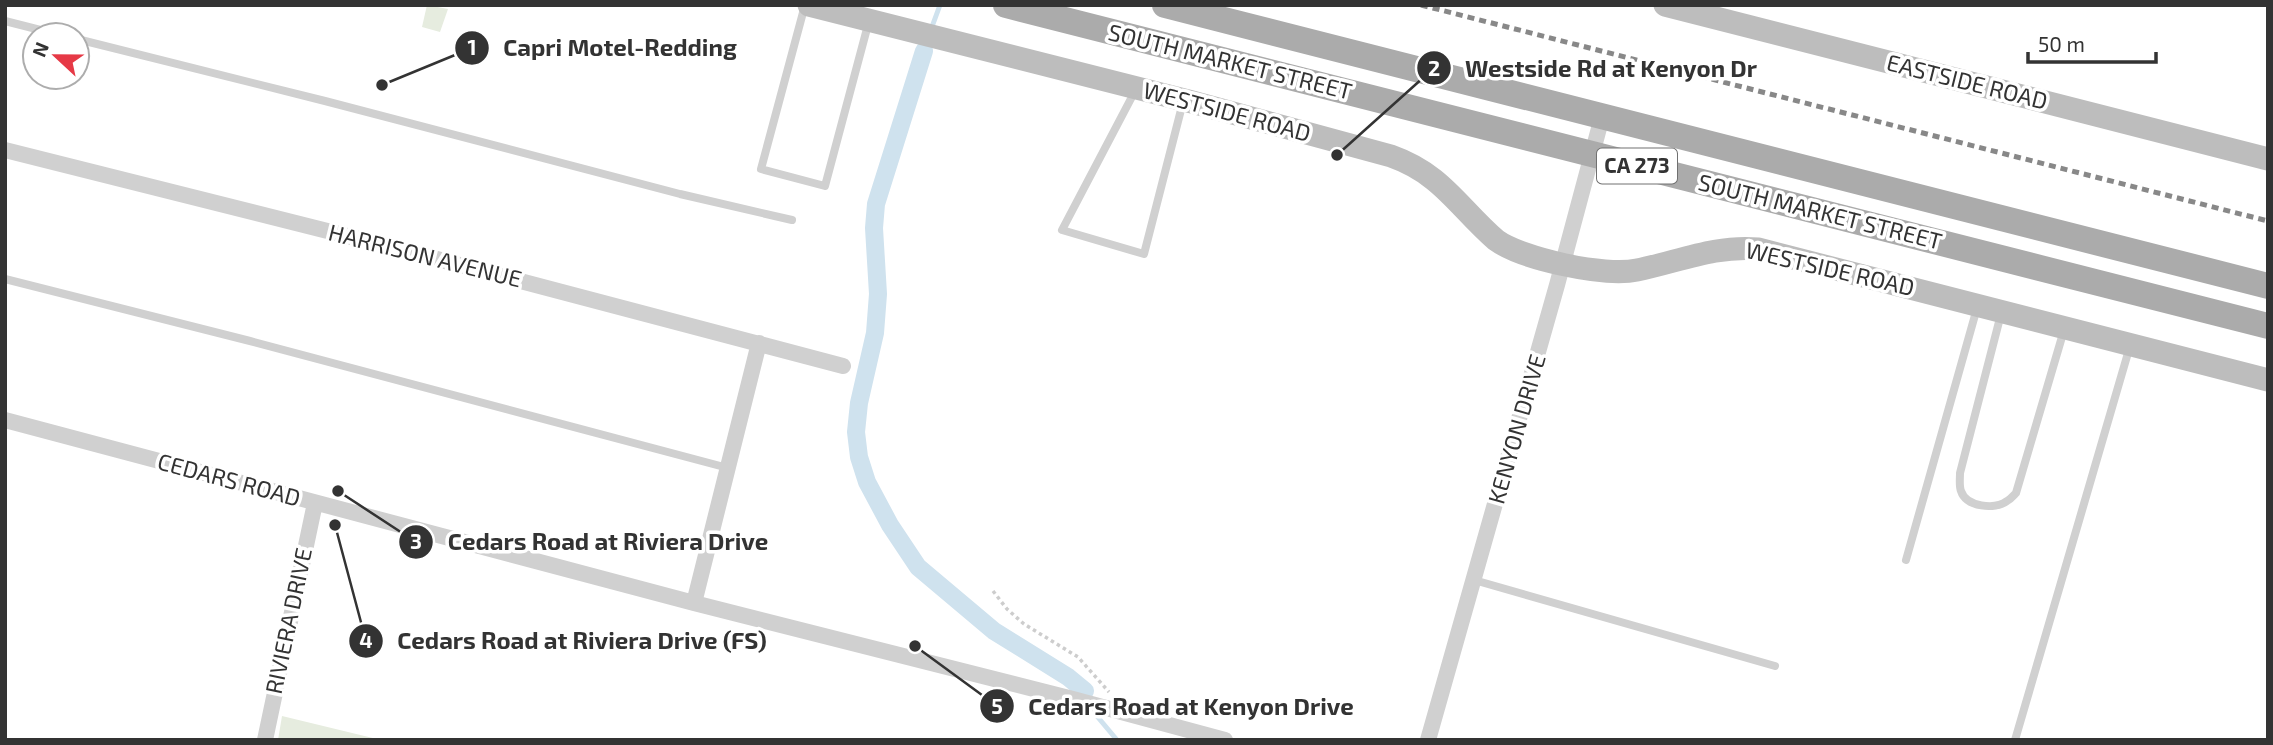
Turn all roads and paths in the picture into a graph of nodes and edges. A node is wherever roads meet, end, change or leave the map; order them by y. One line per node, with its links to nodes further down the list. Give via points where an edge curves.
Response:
1 (807, 5): 6 (street, WESTSIDE ROAD); 6 (lane, via 761,169 825,186)
2 (1006, 5): 12 (main road, SOUTH MARKET STREET / CA 273)
3 (1165, 5): 10 (main road, SOUTH MARKET STREET / CA 273)
4 (1665, 5): 5 (street, EASTSIDE ROAD)
5 (1696, 9): 13 (street, EASTSIDE ROAD)
6 (870, 21): 8 (street, WESTSIDE ROAD)
7 (91, 42): 14 (lane)
8 (1137, 88): 9 (street, WESTSIDE ROAD); 9 (lane, via 1062,230 1144,254)
9 (1184, 100): 15 (street, WESTSIDE ROAD, via 1402,160 1434,178 1506,247)
10 (1602, 117): 12 (street, KENYON DRIVE); 17 (main road, SOUTH MARKET STREET / CA 273)
11 (5, 150): 22 (street, HARRISON AVENUE)
12 (1591, 155): 15 (street, KENYON DRIVE); 20 (main road, SOUTH MARKET STREET / CA 273)
13 (2268, 159)
14 (792, 220)
15 (1563, 263): 18 (street, WESTSIDE ROAD, via 1629,271 1720,249 1748,248); 30 (street, KENYON DRIVE)
16 (5, 279): 27 (lane)
17 (2268, 286)
18 (1978, 305): 19 (street, WESTSIDE ROAD); 29 (lane)
19 (2001, 311): 21 (street, WESTSIDE ROAD); 21 (lane, via 1960,473 1960,490 1975,505 1995,506 2016,493)
20 (2268, 326)
21 (2065, 327): 23 (street, WESTSIDE ROAD)
22 (759, 343): 24 (street, HARRISON AVENUE); 27 (street)
23 (2130, 344): 25 (street, WESTSIDE ROAD); 38 (lane)
24 (843, 366)
25 (2268, 380)
26 (5, 420): 28 (street, CEDARS ROAD)
27 (728, 468): 32 (street)
28 (315, 503): 32 (street, CEDARS ROAD); 35 (street, RIVIERA DRIVE)
29 (1906, 560)
30 (1474, 580): 33 (lane); 37 (street, KENYON DRIVE)
31 (993, 590): 34 (path, via 1024,624 1079,657)
32 (694, 603): 34 (street, CEDARS ROAD)
33 (1775, 666)
34 (1125, 713): 36 (street, CEDARS ROAD)
35 (265, 740)
36 (1225, 740)
37 (1427, 740)
38 (2015, 740)

